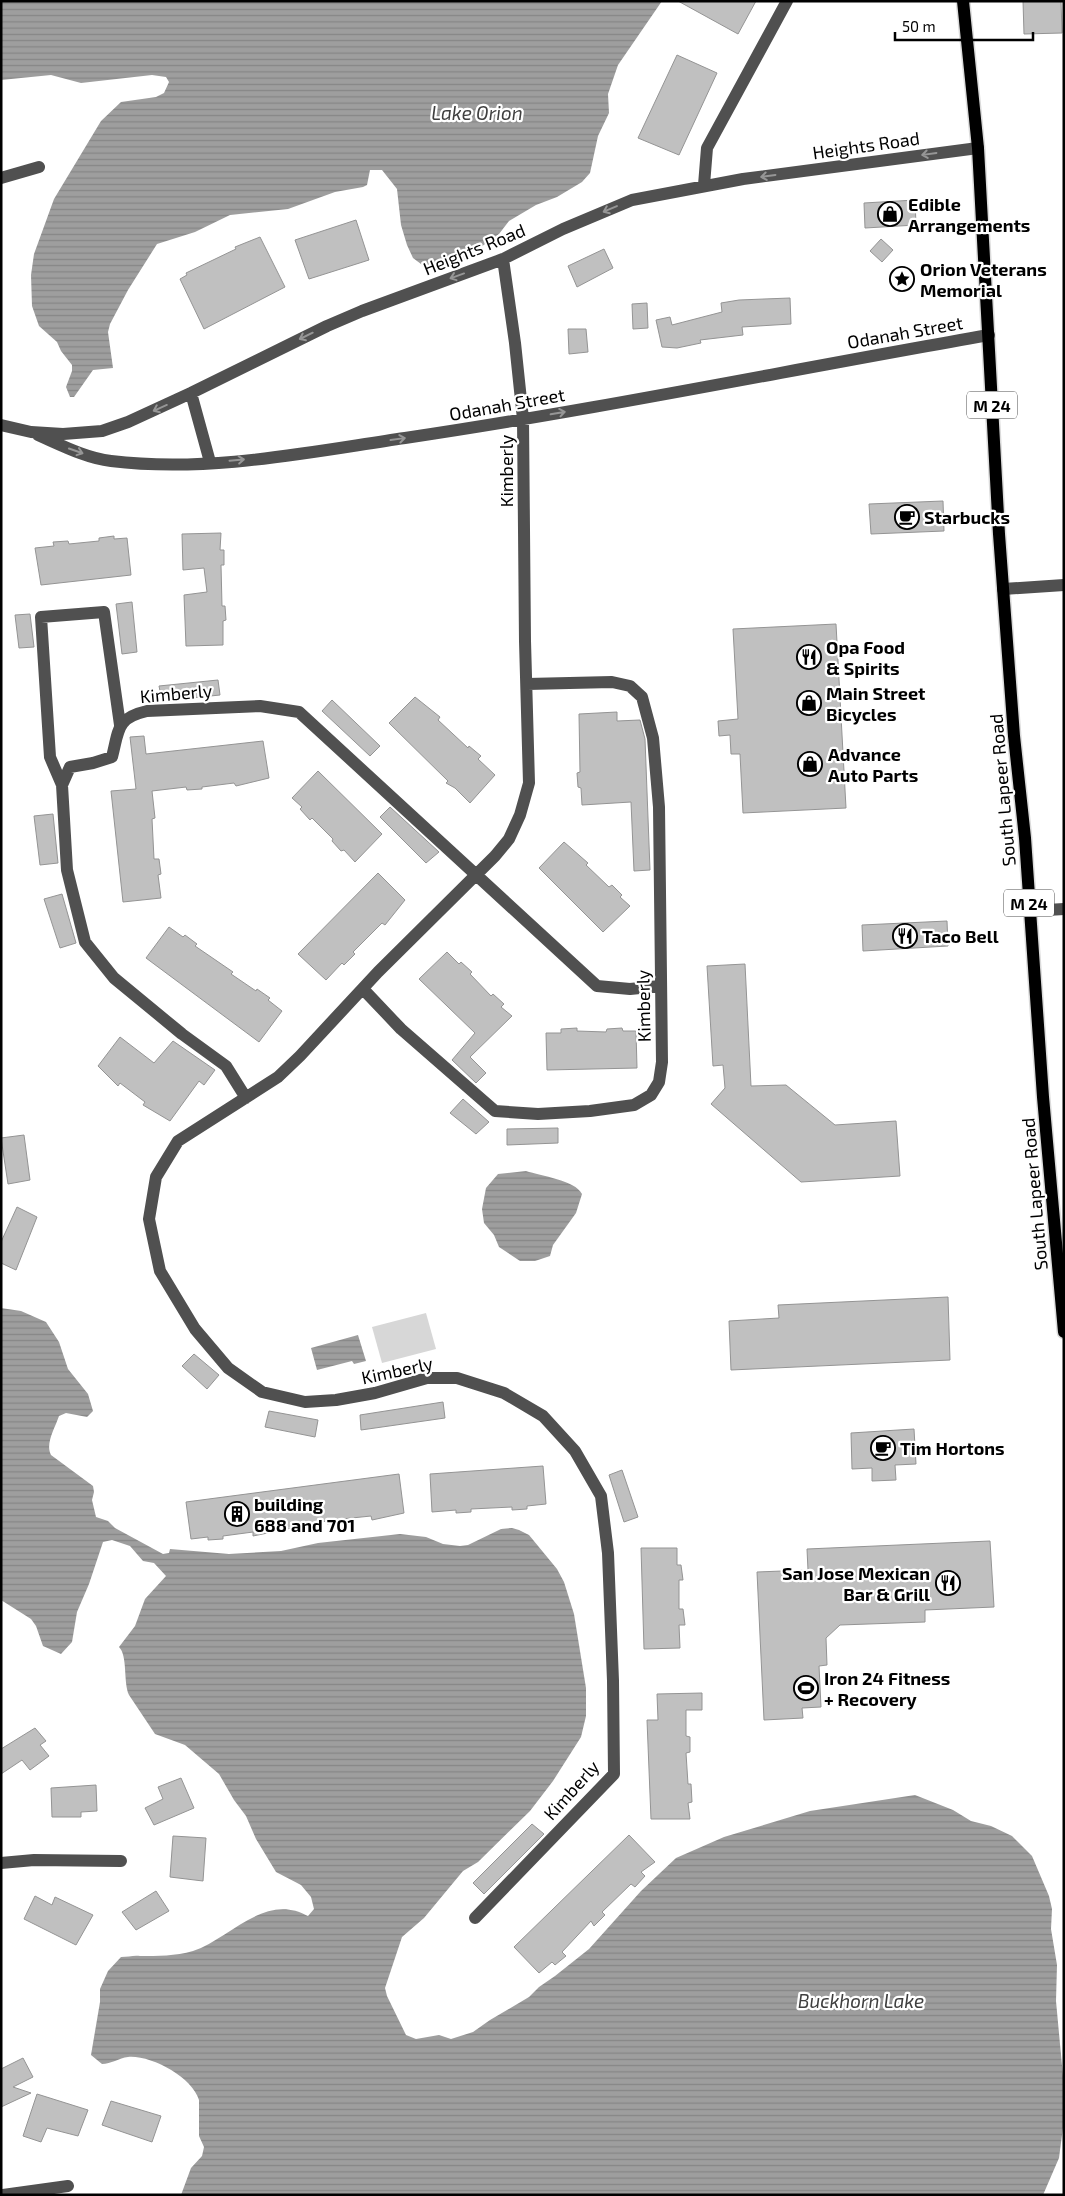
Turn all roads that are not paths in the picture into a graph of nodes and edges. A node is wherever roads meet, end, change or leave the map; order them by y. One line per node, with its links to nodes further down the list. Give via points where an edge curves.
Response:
1 (787, 1): 6 (street, via 707,148)
2 (964, 1): 3 (main road, M 24)
3 (978, 148): 6 (street, Heights Road, one-way to 6); 8 (main road, M 24)
4 (39, 167): 5 (street)
5 (1, 178)
6 (704, 185): 7 (street, Heights Road, one-way to 7, via 632,200)
7 (503, 259): 9 (street, Heights Road, one-way to 9, via 327,326); 10 (street, Kimberly)
8 (988, 335): 10 (street, Odanah Street, one-way to 8); 15 (main road, South Lapeer Road / M 24)
9 (191, 393): 12 (street, Heights Road, one-way to 12, via 102,431); 13 (street)
10 (523, 419): 13 (street, Odanah Street, one-way to 10, via 294,454); 16 (street, Kimberly)
11 (1, 425): 12 (street, Heights Road)
12 (31, 432): 13 (street, Odanah Street, one-way to 13, via 73,451 109,461 166,465)
13 (210, 462)
14 (1064, 585): 15 (street)
15 (1003, 588): 21 (main road, South Lapeer Road / M 24)
16 (527, 684): 19 (street, Kimberly, via 529,784 509,839); 22 (street, Kimberly, via 612,682 630,686 642,697 653,738 658,807)
17 (120, 725): 18 (street, via 112,758 70,767); 18 (street, via 104,612 41,617 50,757); 19 (street, Kimberly, via 134,714 147,711 260,706 299,712)
18 (62, 785): 24 (street, via 67,870 85,942 114,978 226,1066)
19 (476, 876): 22 (street, via 597,986 630,989); 23 (street, Kimberly)
20 (1064, 909): 21 (street)
21 (1030, 911): 25 (main road, South Lapeer Road / M 24)
22 (660, 986): 23 (street, Kimberly, via 662,1062 659,1082 651,1096 634,1105 538,1114 495,1111 401,1029)
23 (363, 989): 24 (street, Kimberly, via 278,1077)
24 (246, 1098): 29 (street, Kimberly, via 178,1141 156,1177 150,1219 160,1272 195,1329 228,1368 262,1392 305,1402 375,1393 427,1378 458,1378 504,1393 543,1416 574,1452 601,1496 608,1553 614,1681 614,1774)
25 (1062, 1297): 26 (main road, South Lapeer Road / M 24)
26 (1064, 1332)
27 (121, 1861): 28 (street)
28 (1, 1863)
29 (475, 1918)
30 (68, 2186): 31 (street)
31 (2, 2195)

